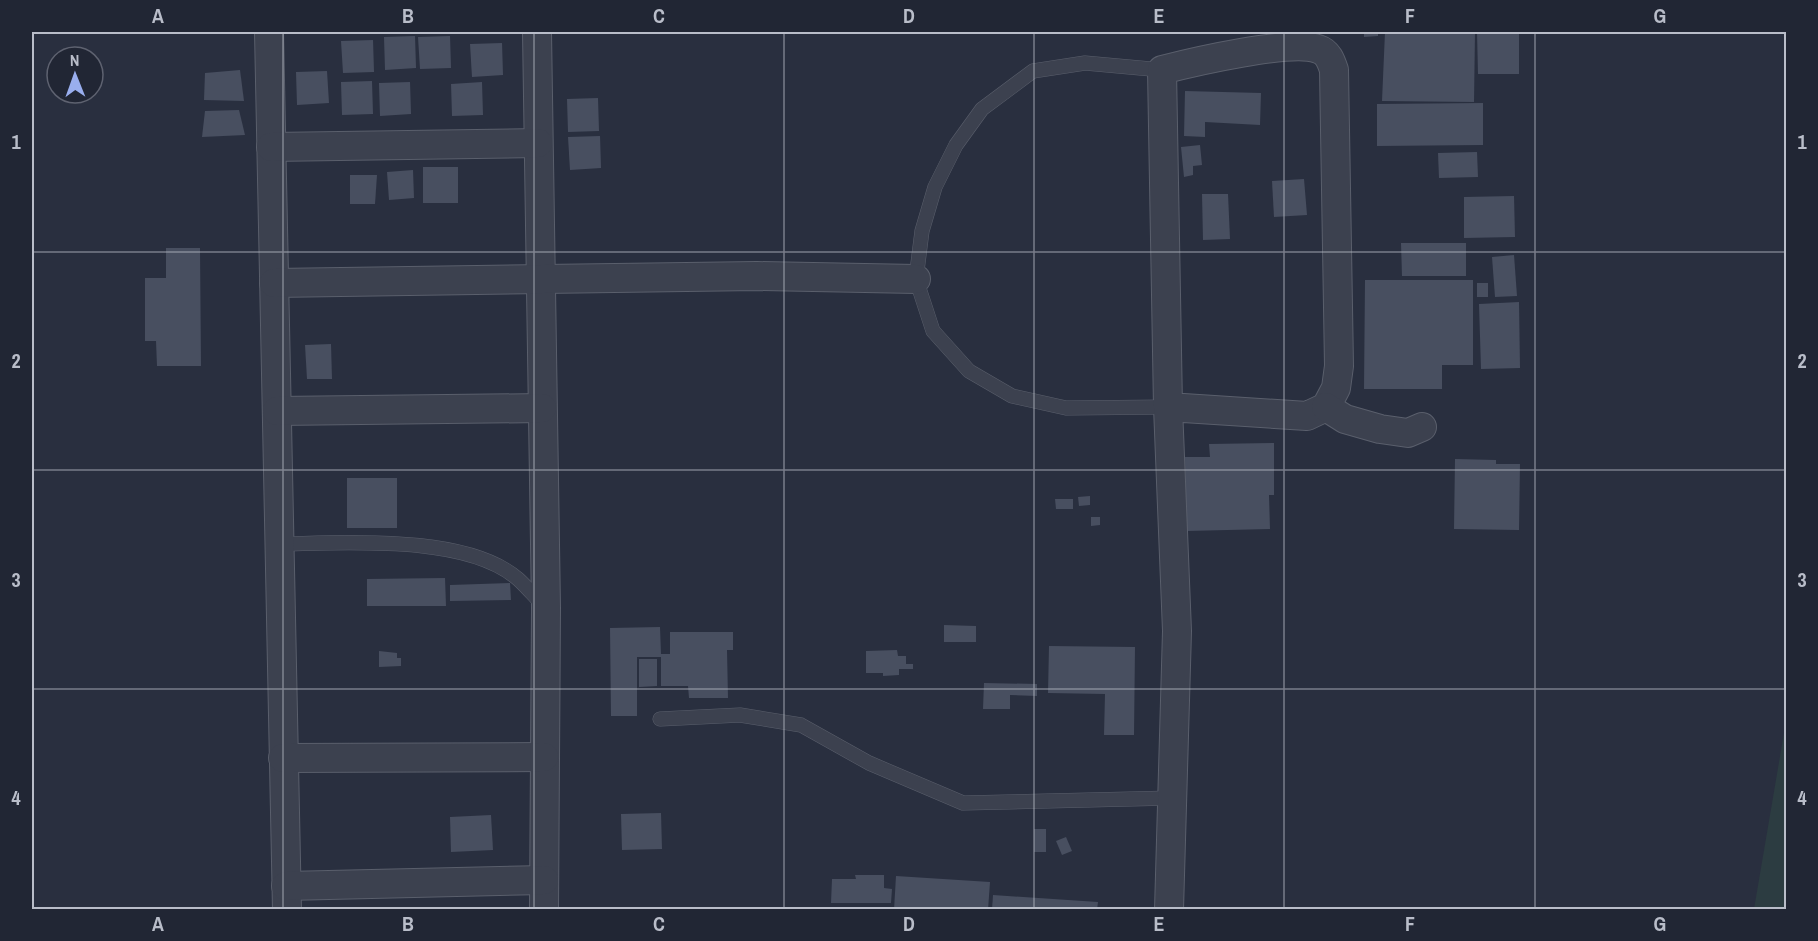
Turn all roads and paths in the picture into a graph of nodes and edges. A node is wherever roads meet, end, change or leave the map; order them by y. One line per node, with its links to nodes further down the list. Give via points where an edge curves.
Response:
1 (269, 32): 5 (street)
2 (537, 32): 4 (street)
3 (1162, 70): 7 (lane, via 1085,63 1033,71 982,109 956,145 935,187 922,231); 9 (street); 10 (street, via 1302,45 1328,55 1334,70 1340,366 1336,388)
4 (538, 144): 5 (street); 6 (street)
5 (271, 147): 8 (street)
6 (540, 279): 7 (street); 8 (street); 11 (street)
7 (916, 279): 9 (lane, via 933,332 969,371 1012,396 1066,408)
8 (274, 282): 12 (street)
9 (1168, 406): 10 (street, via 1307,416); 19 (street, via 1177,632)
10 (1326, 407): 13 (street, via 1345,419 1380,429 1408,433)
11 (542, 408): 12 (street); 15 (street)
12 (277, 411): 14 (street)
13 (1422, 427)
14 (279, 544): 15 (lane, via 406,544 453,550 487,561 517,578); 18 (street)
15 (546, 608): 17 (street)
16 (660, 719): 19 (lane, via 740,715 801,724 869,764 963,804)
17 (544, 757): 18 (street); 20 (street)
18 (284, 758): 21 (street)
19 (1172, 798): 23 (street)
20 (544, 880): 21 (street); 22 (street)
21 (286, 898)
22 (544, 909)
23 (1169, 909)

